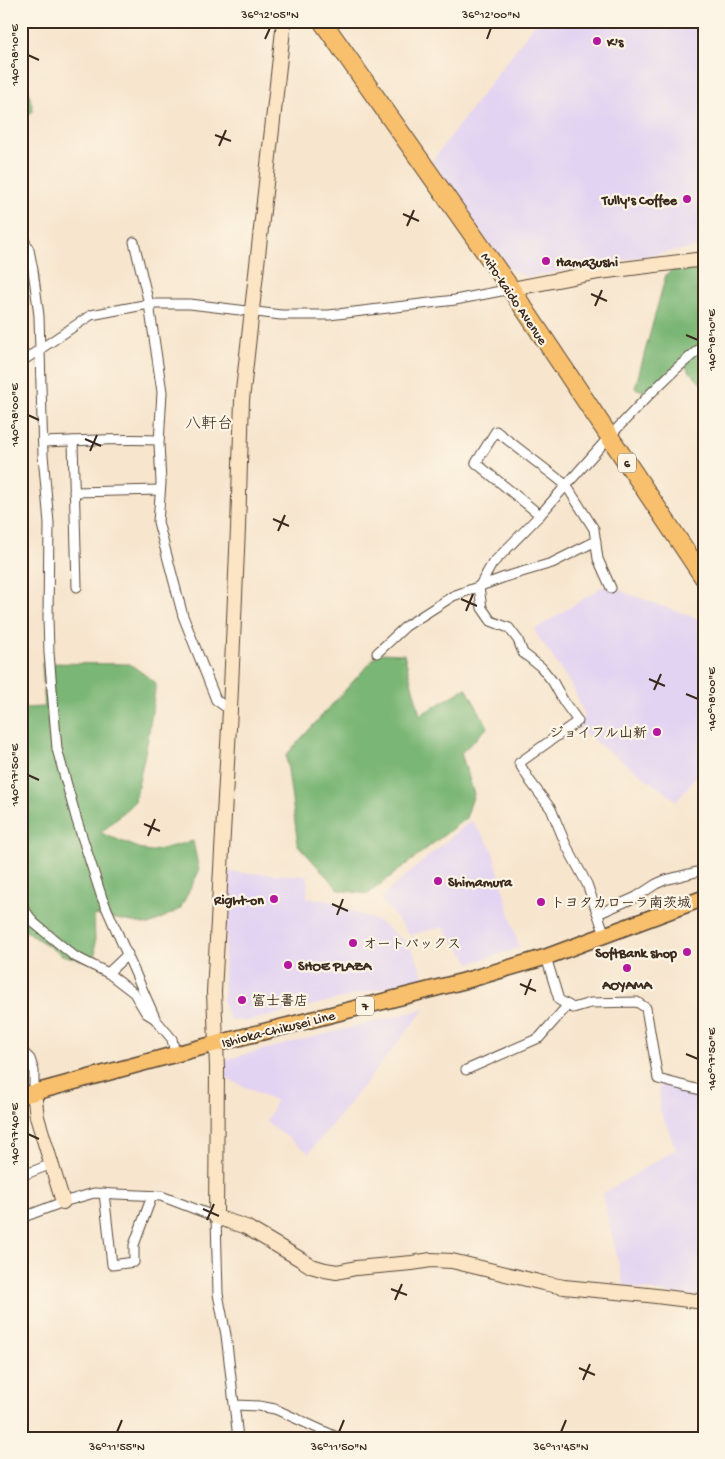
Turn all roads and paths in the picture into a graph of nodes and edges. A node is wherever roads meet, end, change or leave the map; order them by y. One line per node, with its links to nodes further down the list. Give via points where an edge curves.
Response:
1 (320, 23): 6 (highway, Mito-kaido Avenue / 6)
2 (286, 24): 8 (street)
3 (21, 234): 10 (street, via 29,250 33,270)
4 (134, 242): 7 (street)
5 (704, 258): 6 (street, via 599,272)
6 (511, 289): 8 (street, via 455,300 329,315); 12 (highway, Mito-kaido Avenue / 6)
7 (149, 304): 8 (street, via 190,304); 10 (street, via 91,315); 13 (street, via 162,392)
8 (251, 312): 26 (street, via 242,400)
9 (704, 345): 12 (street)
10 (40, 349): 11 (street); 15 (street)
11 (21, 362)
12 (609, 436): 16 (street); 21 (highway, Mito-kaido Avenue / 6)
13 (159, 440): 14 (street); 17 (street)
14 (73, 441): 15 (street); 18 (street)
15 (43, 442): 32 (street, via 49,523 48,653 57,749 102,898)
16 (566, 486): 19 (street); 19 (street, via 496,431 476,463); 20 (street, via 594,529)
17 (160, 490): 18 (street); 26 (street, via 158,522 183,616 216,700)
18 (74, 492): 22 (street)
19 (540, 515): 23 (street, via 492,564)
20 (596, 541): 23 (street, via 552,563); 24 (street, via 598,558)
21 (704, 578)
22 (77, 587)
23 (479, 587): 25 (street, via 453,596 406,626); 30 (street, via 482,608 491,621 509,628 523,653 541,667 578,721 519,763 551,809)
24 (611, 588)
25 (377, 653)
26 (230, 710): 37 (street, via 214,982)
27 (704, 870): 30 (street, via 665,880)
28 (704, 898): 31 (main road, Ishioka-Chikusei Line / 7)
29 (21, 905): 34 (street, via 34,923 74,956)
30 (598, 914): 31 (street)
31 (605, 935): 33 (main road, Ishioka-Chikusei Line / 7)
32 (128, 954): 34 (street); 36 (street)
33 (546, 957): 35 (street, via 559,1000); 37 (main road, Ishioka-Chikusei Line / 7)
34 (108, 973): 36 (street, via 134,993 146,1013)
35 (568, 1005): 40 (street, via 539,1038); 41 (street, via 574,1008 590,1003 637,1002 646,1008 658,1079)
36 (156, 1020): 39 (street, via 172,1040)
37 (216, 1044): 39 (main road, Ishioka-Chikusei Line / 7); 48 (street)
38 (21, 1050): 42 (street, via 30,1059 34,1071)
39 (175, 1054): 42 (main road, Ishioka-Chikusei Line / 7)
40 (466, 1070)
41 (704, 1091)
42 (28, 1094): 47 (street)
43 (49, 1166): 44 (street)
44 (21, 1176)
45 (104, 1193): 46 (street); 46 (street, via 112,1265 134,1262 134,1244); 47 (street)
46 (152, 1196): 48 (street, via 162,1196)
47 (63, 1202): 49 (street)
48 (216, 1217): 50 (street, via 246,1227 300,1260 325,1270 338,1272 431,1260 452,1261 564,1287); 51 (street, via 218,1294)
49 (21, 1218)
50 (704, 1302)
51 (235, 1405): 52 (street); 53 (street, via 275,1410)
52 (238, 1438)
53 (339, 1438)

